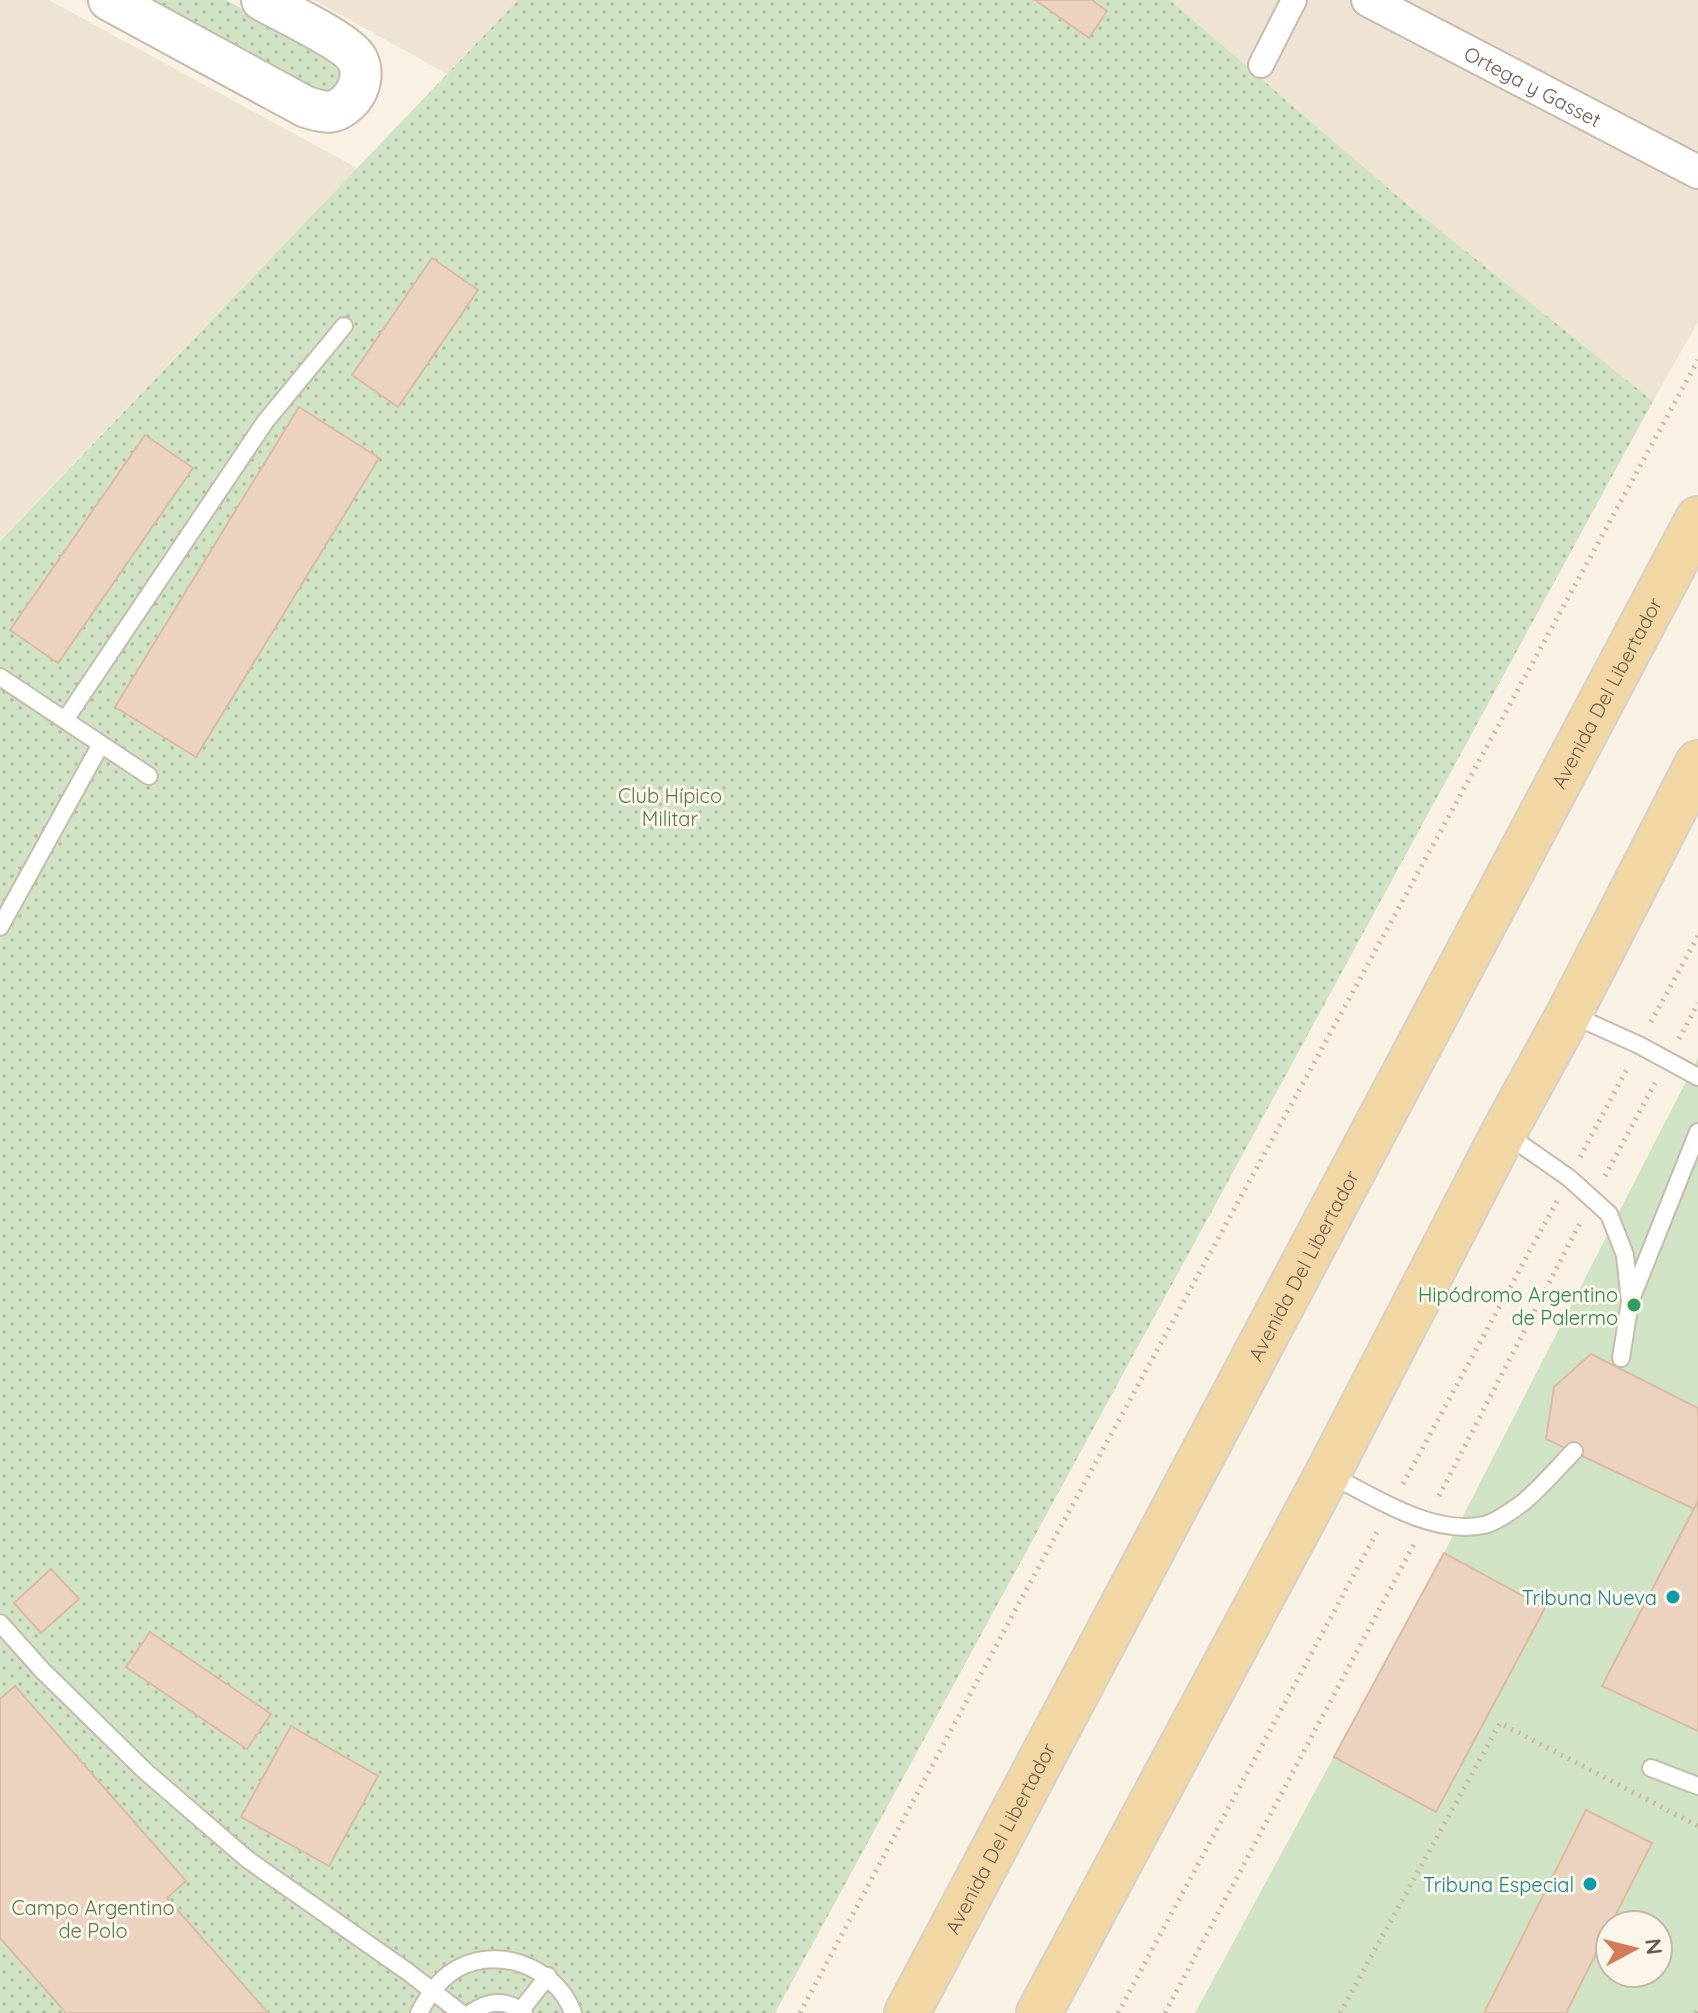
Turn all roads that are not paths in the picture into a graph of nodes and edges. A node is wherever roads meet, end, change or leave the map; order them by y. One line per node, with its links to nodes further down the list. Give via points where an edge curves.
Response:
1 (109, 0): 2 (street, via 306,107 326,113 341,109 357,92 361,71 356,57)
2 (262, 0)
3 (1294, 0): 5 (street)
4 (1368, 0): 6 (street, Ortega y Gasset)
5 (1261, 65)
6 (1698, 172)
7 (344, 326): 10 (lane, via 265,422)
8 (1698, 519): 33 (main road, Avenida Del Libertador)
9 (0, 677): 10 (lane)
10 (65, 720): 11 (lane)
11 (101, 744): 13 (lane); 14 (lane)
12 (1698, 763): 15 (main road)
13 (149, 776)
14 (0, 927)
15 (1569, 1014): 16 (lane); 17 (main road)
16 (1698, 1077)
17 (1504, 1132): 19 (lane, via 1609,1214 1625,1255); 22 (main road)
18 (1698, 1132): 19 (lane)
19 (1630, 1302): 20 (lane)
20 (1621, 1358)
21 (1574, 1451): 22 (lane, via 1519,1506 1487,1525 1449,1527 1391,1506)
22 (1328, 1473): 34 (main road)
23 (0, 1623): 27 (lane, via 145,1771 247,1859)
24 (1651, 1768): 25 (lane)
25 (1698, 1786)
26 (548, 1976): 27 (lane, via 500,1959 475,1962 451,1972); 28 (lane); 32 (lane)
27 (432, 1990): 29 (lane); 30 (lane)
28 (522, 2011): 31 (lane, via 502,2002)
29 (419, 2013)
30 (461, 2013)
31 (471, 2013)
32 (573, 2013)
33 (907, 2013)
34 (1039, 2013)

